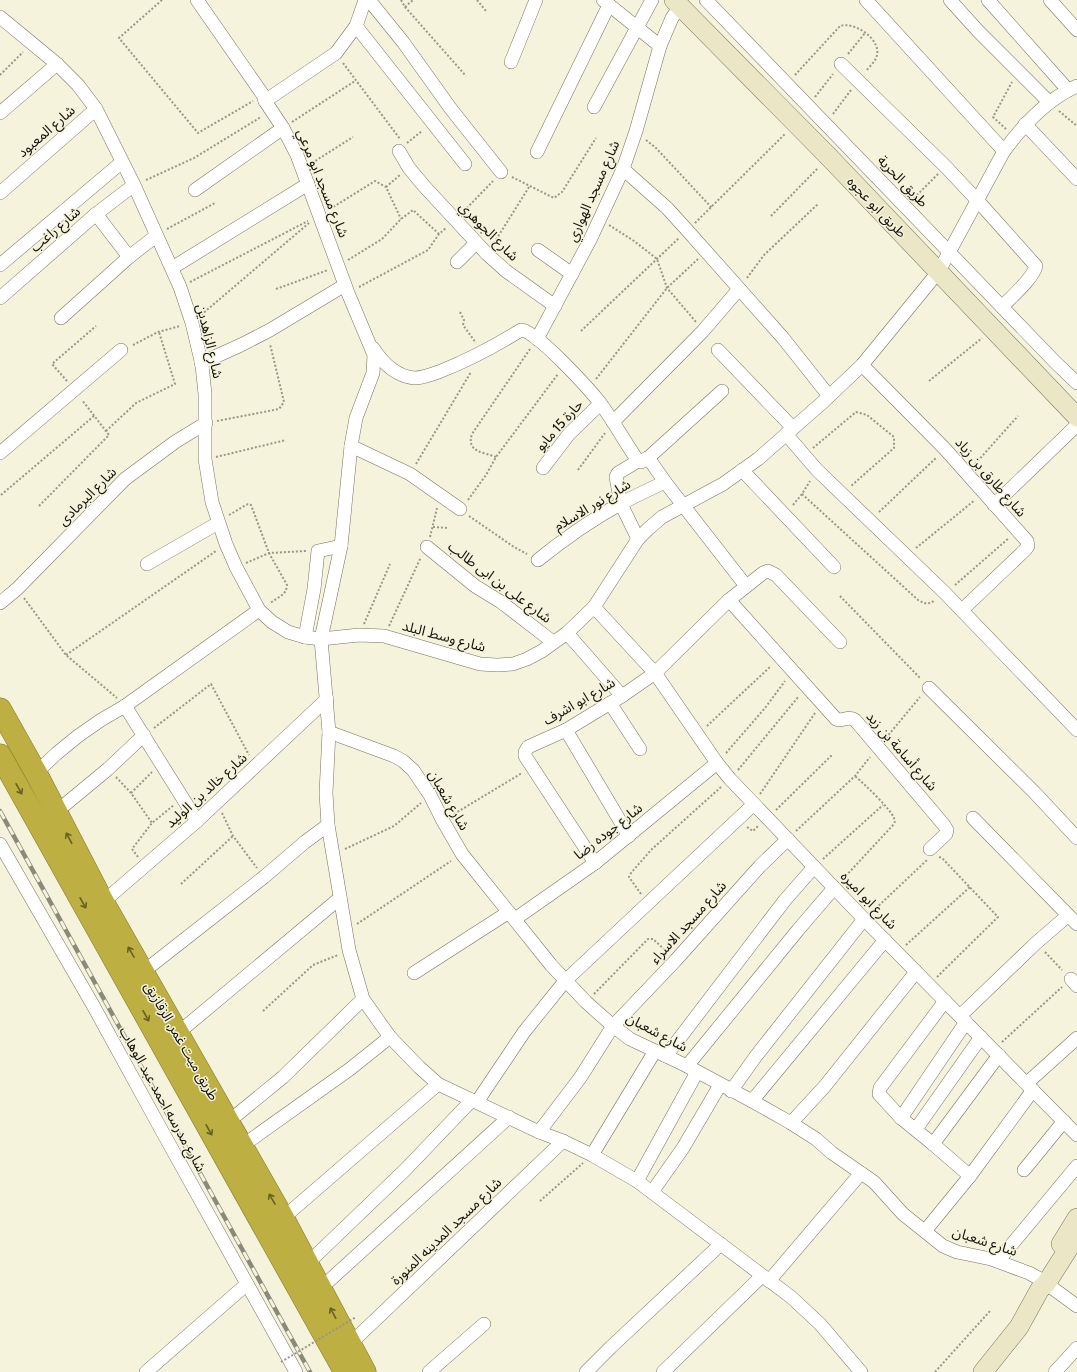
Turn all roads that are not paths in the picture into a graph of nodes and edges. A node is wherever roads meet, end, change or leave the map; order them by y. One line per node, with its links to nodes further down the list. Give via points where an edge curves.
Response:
1 (197, 0): 22 (street, شارع مسجد ابو مرعي)
2 (365, 0): 14 (street)
3 (368, 0): 35 (street)
4 (536, 0): 18 (street)
5 (652, 0): 15 (street)
6 (706, 0): 46 (street, طريق الحرية)
7 (866, 0): 30 (street)
8 (950, 0): 23 (street)
9 (988, 0): 21 (street)
10 (1050, 0): 16 (street)
11 (606, 2): 15 (street); 31 (street)
12 (677, 3): 17 (street, شارع مسجد الهواري); 51 (street, طريق ابو عجوه, via 829,156)
13 (0, 17): 19 (street, شارع الزاهدين)
14 (356, 26): 22 (street, via 336,54); 33 (street)
15 (636, 28): 17 (street); 24 (street)
16 (1077, 30)
17 (660, 46): 34 (street, شارع مسجد الهواري)
18 (511, 62)
19 (57, 64): 25 (street, شارع الزاهدين, via 78,85); 26 (street)
20 (841, 64): 41 (street)
21 (1073, 88): 23 (street, شارع وسط البلد)
22 (266, 102): 28 (street, شارع مسجد ابو مرعي)
23 (1049, 102): 27 (street, شارع وسط البلد)
24 (594, 106)
25 (96, 109): 32 (street, شارع الزاهدين); 40 (street, شارع المعبود)
26 (0, 113)
27 (1025, 124): 30 (street, شارع وسط البلد); 36 (street)
28 (283, 128): 37 (street, شارع مسجد ابو مرعي); 39 (street)
29 (401, 148): 44 (street, شارع الجوهري, via 410,168)
30 (1004, 151): 41 (street, شارع وسط البلد)
31 (537, 152)
32 (122, 162): 38 (street, شارع الزاهدين); 49 (street)
33 (465, 164)
34 (623, 169): 52 (street, شارع مسجد الهواري); 54 (street, via 667,208)
35 (502, 172)
36 (1077, 180)
37 (308, 184): 50 (street); 53 (street, شارع مسجد ابو مرعي)
38 (134, 185): 42 (street, شارع راغب); 43 (street, شارع الزاهدين)
39 (195, 190)
40 (0, 193)
41 (977, 200): 46 (street, شارع وسط البلد); 57 (street, via 1036,266 1035,271)
42 (96, 214): 47 (street); 55 (street, شارع راغب)
43 (156, 236): 47 (street); 50 (street, شارع الزاهدين)
44 (476, 243): 48 (street); 56 (street, شارع الجوهري, via 512,275)
45 (538, 250): 52 (street)
46 (950, 252): 51 (street, شارع وسط البلد); 57 (street, طريق الحرية)
47 (130, 257): 58 (street)
48 (457, 262)
49 (0, 265)
50 (172, 268): 63 (street, شارع الزاهدين, via 192,323)
51 (939, 272): 64 (street, شارع وسط البلد); 69 (street, طريق ابو عجوه)
52 (572, 274): 56 (street, شارع مسجد الهواري)
53 (347, 289): 60 (street, شارع مسجد ابو مرعي); 63 (street, via 241,345)
54 (739, 289): 67 (street, via 783,338); 70 (street, via 703,331)
55 (0, 298)
56 (555, 306): 59 (street, شارع مسجد الهواري)
57 (1002, 307): 65 (street, طريق الحرية)
58 (61, 318)
59 (537, 338): 60 (street, via 521,330 483,353 414,378 390,367 380,359); 68 (street)
60 (372, 347): 74 (street, شارع مسجد ابو مرعي, via 375,363 373,373 356,418)
61 (121, 350): 75 (street)
62 (718, 350): 73 (street)
63 (201, 363): 71 (street, شارع الزاهدين)
64 (862, 365): 67 (street, شارع وسط البلد); 81 (street, شارع طارق بن زياد, via 945,449)
65 (1077, 383)
66 (722, 391): 76 (street)
67 (829, 396): 73 (street, شارع وسط البلد)
68 (600, 404): 70 (street); 77 (street, حارة 15 مايو, via 569,434)
69 (1077, 417)
70 (613, 422): 76 (street)
71 (206, 423): 84 (street, شارع الزاهدين, via 205,460); 93 (street, شارع البرمادى, via 175,442 125,479 17,589)
72 (1077, 425): 81 (street)
73 (789, 431): 78 (street, شارع وسط البلد); 96 (street, via 804,456)
74 (351, 446): 83 (street, via 410,474); 86 (street)
75 (0, 454)
76 (643, 460): 79 (street); 80 (street, via 616,474)
77 (543, 468)
78 (742, 470): 82 (street, شارع وسط البلد, via 723,484); 90 (street)
79 (665, 482): 80 (street, شارع نور الاسلام); 82 (street)
80 (621, 504): 85 (street); 88 (street, شارع نور الاسلام, via 578,530)
81 (994, 505): 96 (street, شارع طارق بن زياد, via 1027,541 1028,546)
82 (683, 506): 85 (street, شارع وسط البلد, via 662,517); 91 (street)
83 (460, 510)
84 (218, 523): 89 (street); 95 (street, شارع الزاهدين, via 236,567)
85 (638, 539): 94 (street, شارع وسط البلد)
86 (341, 546): 98 (street, via 318,551); 99 (street)
87 (427, 546): 100 (street, شارع على بن ابى طالب, via 475,586 501,602)
88 (538, 560)
89 (147, 564)
90 (834, 567)
91 (746, 586): 92 (street, شارع ابو اشرف); 101 (street, شارع ابو اشرف, via 763,573 776,575)
92 (729, 600): 102 (street, شارع ابو اشرف); 126 (street, شارع أسامة بن زيد, via 838,720 849,717 855,720 946,827 946,834)
93 (0, 603)
94 (594, 607): 97 (street, شارع وسط البلد); 102 (street, شارع ابو اميره)
95 (259, 610): 98 (street, شارع الزاهدين, via 288,632); 107 (street)
96 (962, 610): 110 (street)
97 (567, 632): 100 (street, شارع وسط البلد); 104 (street)
98 (306, 637): 99 (street, شارع الزاهدين)
99 (321, 639): 100 (street, شارع وسط البلد, via 359,635 384,636 480,664 498,665 513,664 527,659); 105 (street)
100 (553, 642)
101 (840, 642)
102 (655, 673): 104 (street, شارع ابو اشرف); 115 (street, شارع ابو اميره)
103 (929, 688): 123 (street)
104 (622, 696): 106 (street, شارع ابو اشرف)
105 (327, 699): 111 (street); 120 (street, شارع خالد بن الوليد)
106 (610, 704): 109 (street, شارع ابو اشرف); 113 (street)
107 (125, 706): 112 (street); 116 (street, via 78,736)
108 (0, 709): 116 (highway, طريق ميت غمر, الزقازيق)
109 (566, 730): 122 (street); 127 (street, شارع ابو اشرف, via 528,747 525,756)
110 (1077, 730)
111 (329, 732): 121 (street, via 326,793); 132 (street, شارع شعبان, via 394,756 413,770 430,795 462,854)
112 (144, 735): 118 (street); 120 (street)
113 (640, 749)
114 (0, 755): 191 (highway, طريق ميت غمر, الزقازيق, one-way to 191)
115 (717, 764): 117 (street, شارع ابو اميره); 122 (street, شارع جوده رضا)
116 (36, 773): 118 (highway, طريق ميت غمر, الزقازيق)
117 (754, 804): 124 (street, شارع ابو اميره); 139 (street)
118 (56, 812): 131 (highway, طريق ميت غمر, الزقازيق, one-way to 118)
119 (973, 818): 134 (street)
120 (197, 821): 131 (street, شارع خالد بن الوليد)
121 (328, 825): 130 (street); 136 (street)
122 (629, 836): 127 (street, شارع جوده رضا)
123 (1077, 838)
124 (788, 839): 128 (street, شارع ابو اميره); 143 (street, شارع مسجد الاسراء)
125 (0, 844): 182 (street, شارع مدرسه احمد عبد الوهاب, via 94,1007)
126 (933, 853)
127 (595, 863): 132 (street, شارع جوده رضا)
128 (814, 867): 129 (street, شارع ابو اميره); 149 (street)
129 (834, 888): 133 (street, شارع ابو اميره); 150 (street, via 798,930)
130 (340, 898): 140 (street, via 349,950); 144 (street)
131 (103, 902): 136 (highway, طريق ميت غمر, الزقازيق, one-way to 131)
132 (512, 916): 138 (street, شارع جوده رضا); 139 (street, شارع شعبان)
133 (864, 919): 135 (street, شارع ابو اميره); 153 (street, via 756,1056)
134 (1073, 920): 142 (street, via 1036,943)
135 (885, 940): 137 (street, شارع ابو اميره); 155 (street)
136 (143, 972): 144 (highway, طريق ميت غمر, الزقازيق)
137 (916, 972): 141 (street, شارع ابو اميره); 160 (street, via 825,1086)
138 (414, 973)
139 (566, 981): 143 (street, شارع شعبان); 154 (street, via 524,1032)
140 (363, 1000): 145 (street); 159 (street, via 283,1077)
141 (945, 1001): 142 (street, شارع ابو اميره); 157 (street, via 880,1088 881,1097)
142 (963, 1019): 146 (street, شارع ابو اميره); 157 (street)
143 (612, 1026): 149 (street, شارع شعبان, via 630,1039); 162 (street, شارع مسجد الاسراء, via 580,1078)
144 (178, 1033): 159 (highway, طريق ميت غمر, الزقازيق)
145 (390, 1037): 151 (street); 166 (street, via 350,1069)
146 (981, 1037): 148 (street, شارع ابو اميره); 161 (street)
147 (1077, 1038): 152 (street)
148 (996, 1052): 152 (street, شارع ابو اميره); 165 (street)
149 (660, 1053): 150 (street, شارع شعبان); 167 (street)
150 (692, 1069): 153 (street, شارع شعبان); 172 (street)
151 (438, 1084): 154 (street); 174 (street)
152 (1030, 1086): 158 (street, شارع ابو اميره); 171 (street)
153 (725, 1088): 155 (street, شارع شعبان); 173 (street)
154 (474, 1101): 156 (street); 180 (street)
155 (752, 1101): 160 (street, شارع شعبان)
156 (509, 1117): 162 (street); 184 (street)
157 (901, 1118): 161 (street)
158 (1064, 1121): 163 (street, شارع ابو اميره); 169 (street)
159 (228, 1122): 166 (highway, طريق ميت غمر, الزقازيق)
160 (791, 1123): 170 (street, شارع شعبان)
161 (916, 1129): 165 (street)
162 (539, 1132): 164 (street)
163 (1077, 1135)
164 (563, 1141): 167 (street); 187 (street, شارع مسجد المدينه المنورة)
165 (933, 1144): 171 (street)
166 (242, 1146): 174 (highway, طريق ميت غمر, الزقازيق, one-way to 166)
167 (592, 1155): 172 (street)
168 (1077, 1166): 179 (street)
169 (1024, 1170)
170 (861, 1173): 176 (street, شارع شعبان, via 874,1182 914,1224); 181 (street)
171 (970, 1176): 176 (street)
172 (637, 1181): 173 (street)
173 (652, 1192): 178 (street)
174 (282, 1218): 180 (highway, طريق ميت غمر, الزقازيق)
175 (1077, 1218): 183 (street)
176 (925, 1231): 179 (street, شارع شعبان, via 944,1246 957,1252)
177 (1077, 1235): 183 (street)
178 (721, 1244): 181 (street); 194 (street)
179 (998, 1262): 183 (street, شارع شعبان, via 1029,1273)
180 (307, 1264): 184 (highway, طريق ميت غمر, الزقازيق)
181 (766, 1279): 195 (street); 196 (street, via 791,1297 820,1324)
182 (247, 1284): 189 (street); 190 (street, شارع مدرسه احمد عبد الوهاب)
183 (1042, 1284): 185 (street, شارع شعبان); 197 (street, via 1019,1327)
184 (320, 1289): 187 (highway, طريق ميت غمر, الزقازيق, one-way to 184)
185 (1077, 1306)
186 (484, 1324): 193 (street)
187 (350, 1344): 192 (highway, طريق ميت غمر, الزقازيق)
188 (1077, 1348): 198 (street)
189 (146, 1372)
190 (296, 1372)
191 (345, 1372)
192 (365, 1372)
193 (430, 1372)
194 (586, 1372)
195 (663, 1372)
196 (861, 1372)
197 (983, 1372)
198 (1055, 1372)

